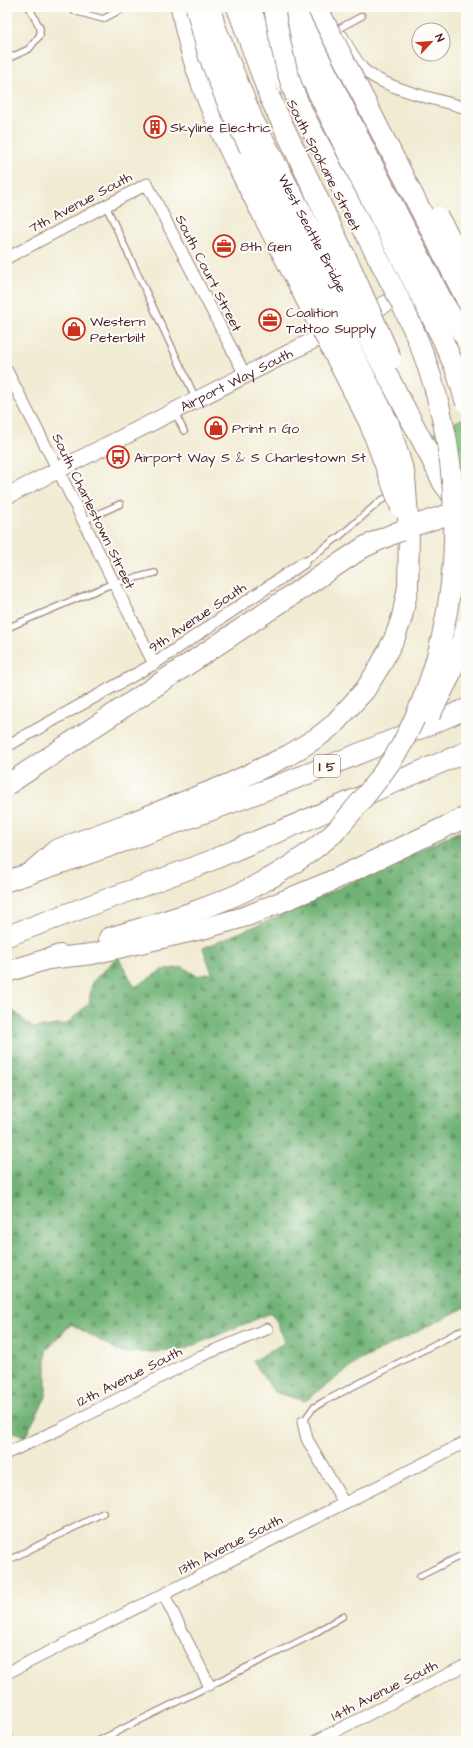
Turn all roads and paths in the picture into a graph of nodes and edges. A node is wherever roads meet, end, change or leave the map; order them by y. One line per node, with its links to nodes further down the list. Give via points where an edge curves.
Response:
1 (29, 7): 18 (lane, via 40,28 40,35 29,49)
2 (69, 7): 3 (lane, via 74,11 103,19)
3 (126, 7)
4 (181, 7): 42 (highway, bridge, via 197,74 213,115 369,422)
5 (196, 7): 42 (highway, bridge, via 208,54 229,108 389,424 405,476)
6 (210, 7): 34 (highway, West Seattle Bridge, bridge, via 215,26 253,120)
7 (237, 7): 34 (highway, bridge, via 270,98 386,346)
8 (250, 7): 16 (main road, South Spokane Street)
9 (259, 7): 16 (main road, South Spokane Street)
10 (274, 7): 55 (highway, bridge, via 295,95 404,309 425,356 440,404 454,482 456,538 452,588 445,634 433,677 416,717 394,758)
11 (288, 7): 20 (highway, via 294,37 303,62)
12 (294, 7): 20 (highway)
13 (318, 7): 24 (highway, bridge, via 352,61); 25 (highway, bridge)
14 (327, 7): 17 (street)
15 (362, 16): 17 (lane)
16 (261, 28): 26 (main road, South Spokane Street, via 287,92)
17 (338, 29): 19 (street, via 364,69 401,89)
18 (7, 59)
19 (466, 108)
20 (363, 165): 27 (highway, bridge); 31 (highway, bridge, via 456,370)
21 (146, 184): 22 (street, 7th Avenue South); 29 (street, South Court Street)
22 (106, 206): 23 (street, 7th Avenue South); 30 (lane)
23 (7, 258)
24 (466, 264): 26 (main road, Airport Way South)
25 (466, 299)
26 (392, 300): 29 (main road, Airport Way South)
27 (466, 339)
28 (7, 371): 35 (street, South Charlestown Street)
29 (245, 375): 30 (main road, Airport Way South)
30 (196, 400): 32 (main road, Airport Way South)
31 (466, 403)
32 (174, 411): 33 (lane); 35 (main road, Airport Way South)
33 (184, 432)
34 (427, 450): 40 (highway, West Seattle Bridge, bridge, via 443,482)
35 (58, 470): 37 (main road, Airport Way South); 41 (street, South Charlestown Street)
36 (392, 495): 43 (lane, 9th Avenue South)
37 (7, 496)
38 (120, 504): 41 (lane)
39 (466, 510): 52 (highway, bridge, via 436,517 364,547)
40 (466, 516)
41 (83, 521): 45 (street, South Charlestown Street)
42 (409, 532): 53 (highway, via 408,587 402,617 380,666 353,705 326,731 297,750 231,783)
43 (304, 563): 48 (street, 9th Avenue South)
44 (154, 573): 45 (lane)
45 (114, 583): 46 (lane); 48 (street, South Charlestown Street)
46 (7, 628)
47 (466, 628): 55 (highway, bridge, via 449,678 410,750 383,786)
48 (154, 664): 50 (street, 9th Avenue South)
49 (466, 709): 53 (highway, I 5, via 386,743)
50 (7, 746)
51 (466, 752): 57 (highway, bridge, via 205,863)
52 (7, 785)
53 (185, 811): 56 (highway, via 56,850 29,874)
54 (466, 817): 58 (highway, via 295,898 248,916 92,954)
55 (334, 833): 58 (highway, via 279,874 240,893)
56 (7, 881)
57 (7, 936)
58 (48, 959): 59 (highway)
59 (7, 972)
60 (466, 1328): 62 (lane, via 323,1402 313,1408)
61 (267, 1329): 64 (street, 12th Avenue South, via 200,1356 60,1429)
62 (303, 1422): 65 (street, via 307,1439)
63 (466, 1442): 65 (street, 13th Avenue South)
64 (7, 1453)
65 (344, 1503): 70 (street, 13th Avenue South)
66 (103, 1513): 68 (lane)
67 (466, 1553): 69 (lane)
68 (7, 1561)
69 (420, 1576)
70 (164, 1595): 73 (street, 13th Avenue South); 74 (street)
71 (343, 1616): 74 (lane, via 310,1636)
72 (466, 1665): 78 (street, 14th Avenue South)
73 (7, 1673)
74 (209, 1685): 77 (lane)
75 (7, 1738): 76 (street)
76 (8, 1741)
77 (98, 1741)
78 (316, 1741)

